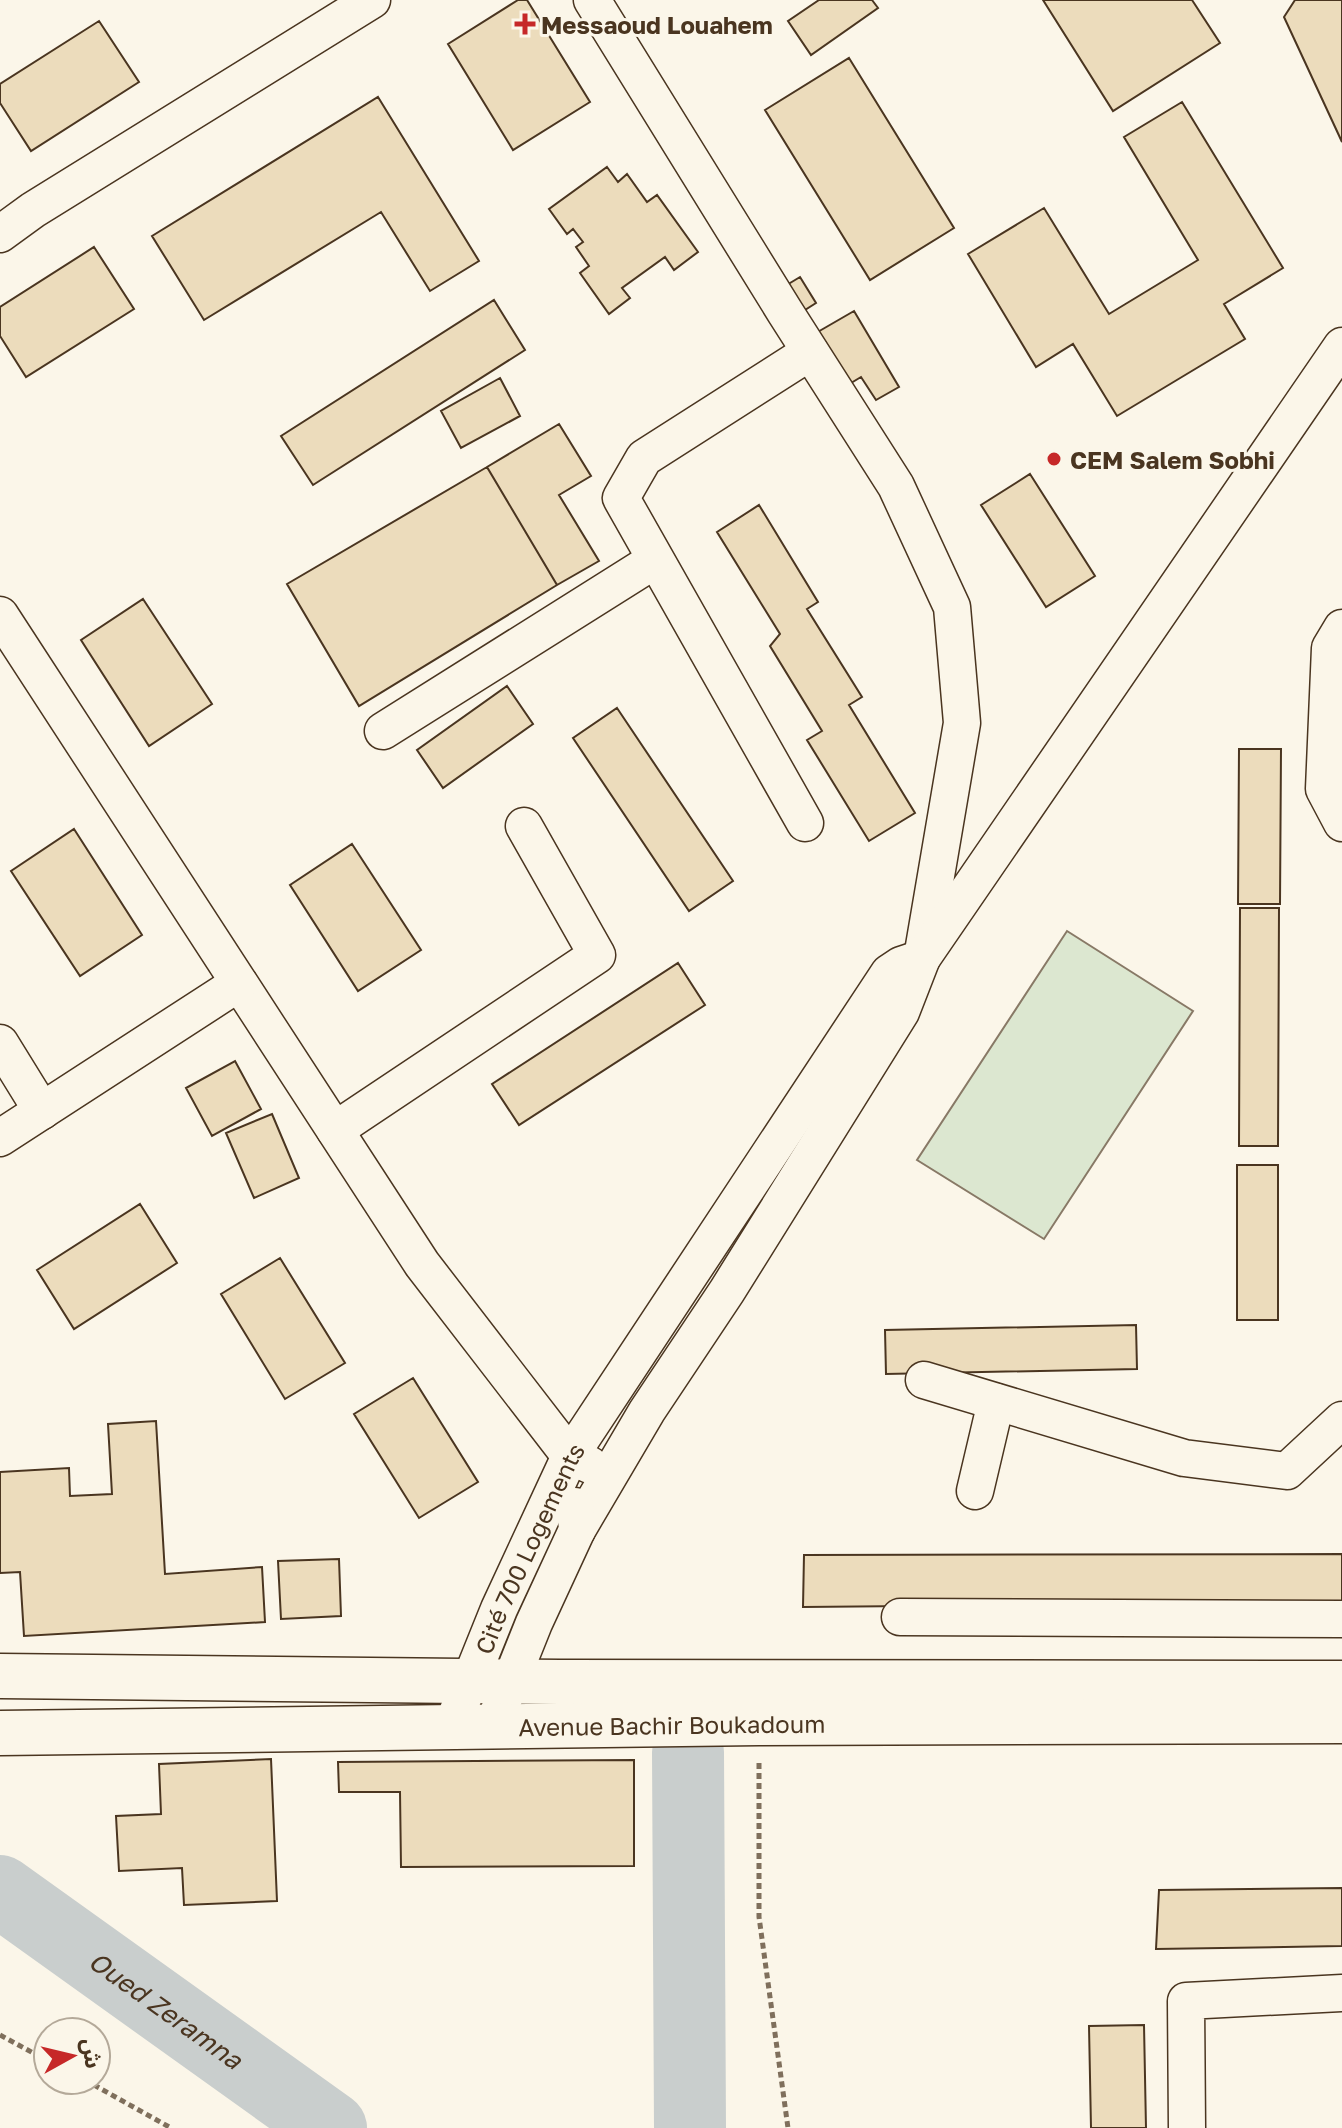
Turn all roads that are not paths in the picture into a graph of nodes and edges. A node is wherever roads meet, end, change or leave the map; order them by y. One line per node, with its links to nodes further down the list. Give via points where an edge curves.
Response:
1 (372, 0): 3 (street)
2 (592, 0): 5 (street)
3 (0, 234)
4 (1342, 346): 13 (street)
5 (810, 352): 6 (street, via 644,458 621,498); 13 (street, via 896,486 952,607 962,723)
6 (655, 560): 9 (street); 10 (street)
7 (0, 615): 14 (street)
8 (1342, 628): 11 (street, via 1330,648 1324,789)
9 (383, 731)
10 (805, 823)
11 (1342, 823)
12 (524, 826): 17 (street, via 597,955)
13 (922, 958): 22 (street, via 889,973); 23 (street, via 901,1012)
14 (239, 983): 16 (street); 17 (street)
15 (0, 1043): 16 (street)
16 (42, 1111): 18 (street)
17 (335, 1130): 22 (street, via 422,1264)
18 (0, 1138)
19 (924, 1380): 20 (street)
20 (996, 1402): 21 (street, via 1184,1458 1287,1471); 24 (street)
21 (1342, 1420)
22 (570, 1456): 23 (street); 25 (street, Cité 700 Logements); 26 (street, Cité 700 Logements)
23 (610, 1474): 25 (street)
24 (975, 1491)
25 (577, 1530): 29 (street, Cité 700 Logements)
26 (499, 1609): 31 (street, via 453,1654); 32 (street, Cité 700 Logements)
27 (900, 1617): 28 (street)
28 (1342, 1619)
29 (534, 1623): 32 (street, Cité 700 Logements); 33 (street, via 538,1658)
30 (0, 1676): 31 (main road, Avenue Bachir Boukadoum)
31 (407, 1680): 32 (main road, Avenue Bachir Boukadoum)
32 (489, 1680): 33 (main road, Avenue Bachir Boukadoum); 36 (street)
33 (560, 1682): 34 (main road, Avenue Bachir Boukadoum)
34 (1342, 1683)
35 (1342, 1721): 36 (main road, Avenue Bachir Boukadoum)
36 (471, 1728): 37 (main road, Avenue Bachir Boukadoum)
37 (0, 1733)
38 (1342, 1993): 39 (street, via 1186,2001)
39 (1187, 2128)

